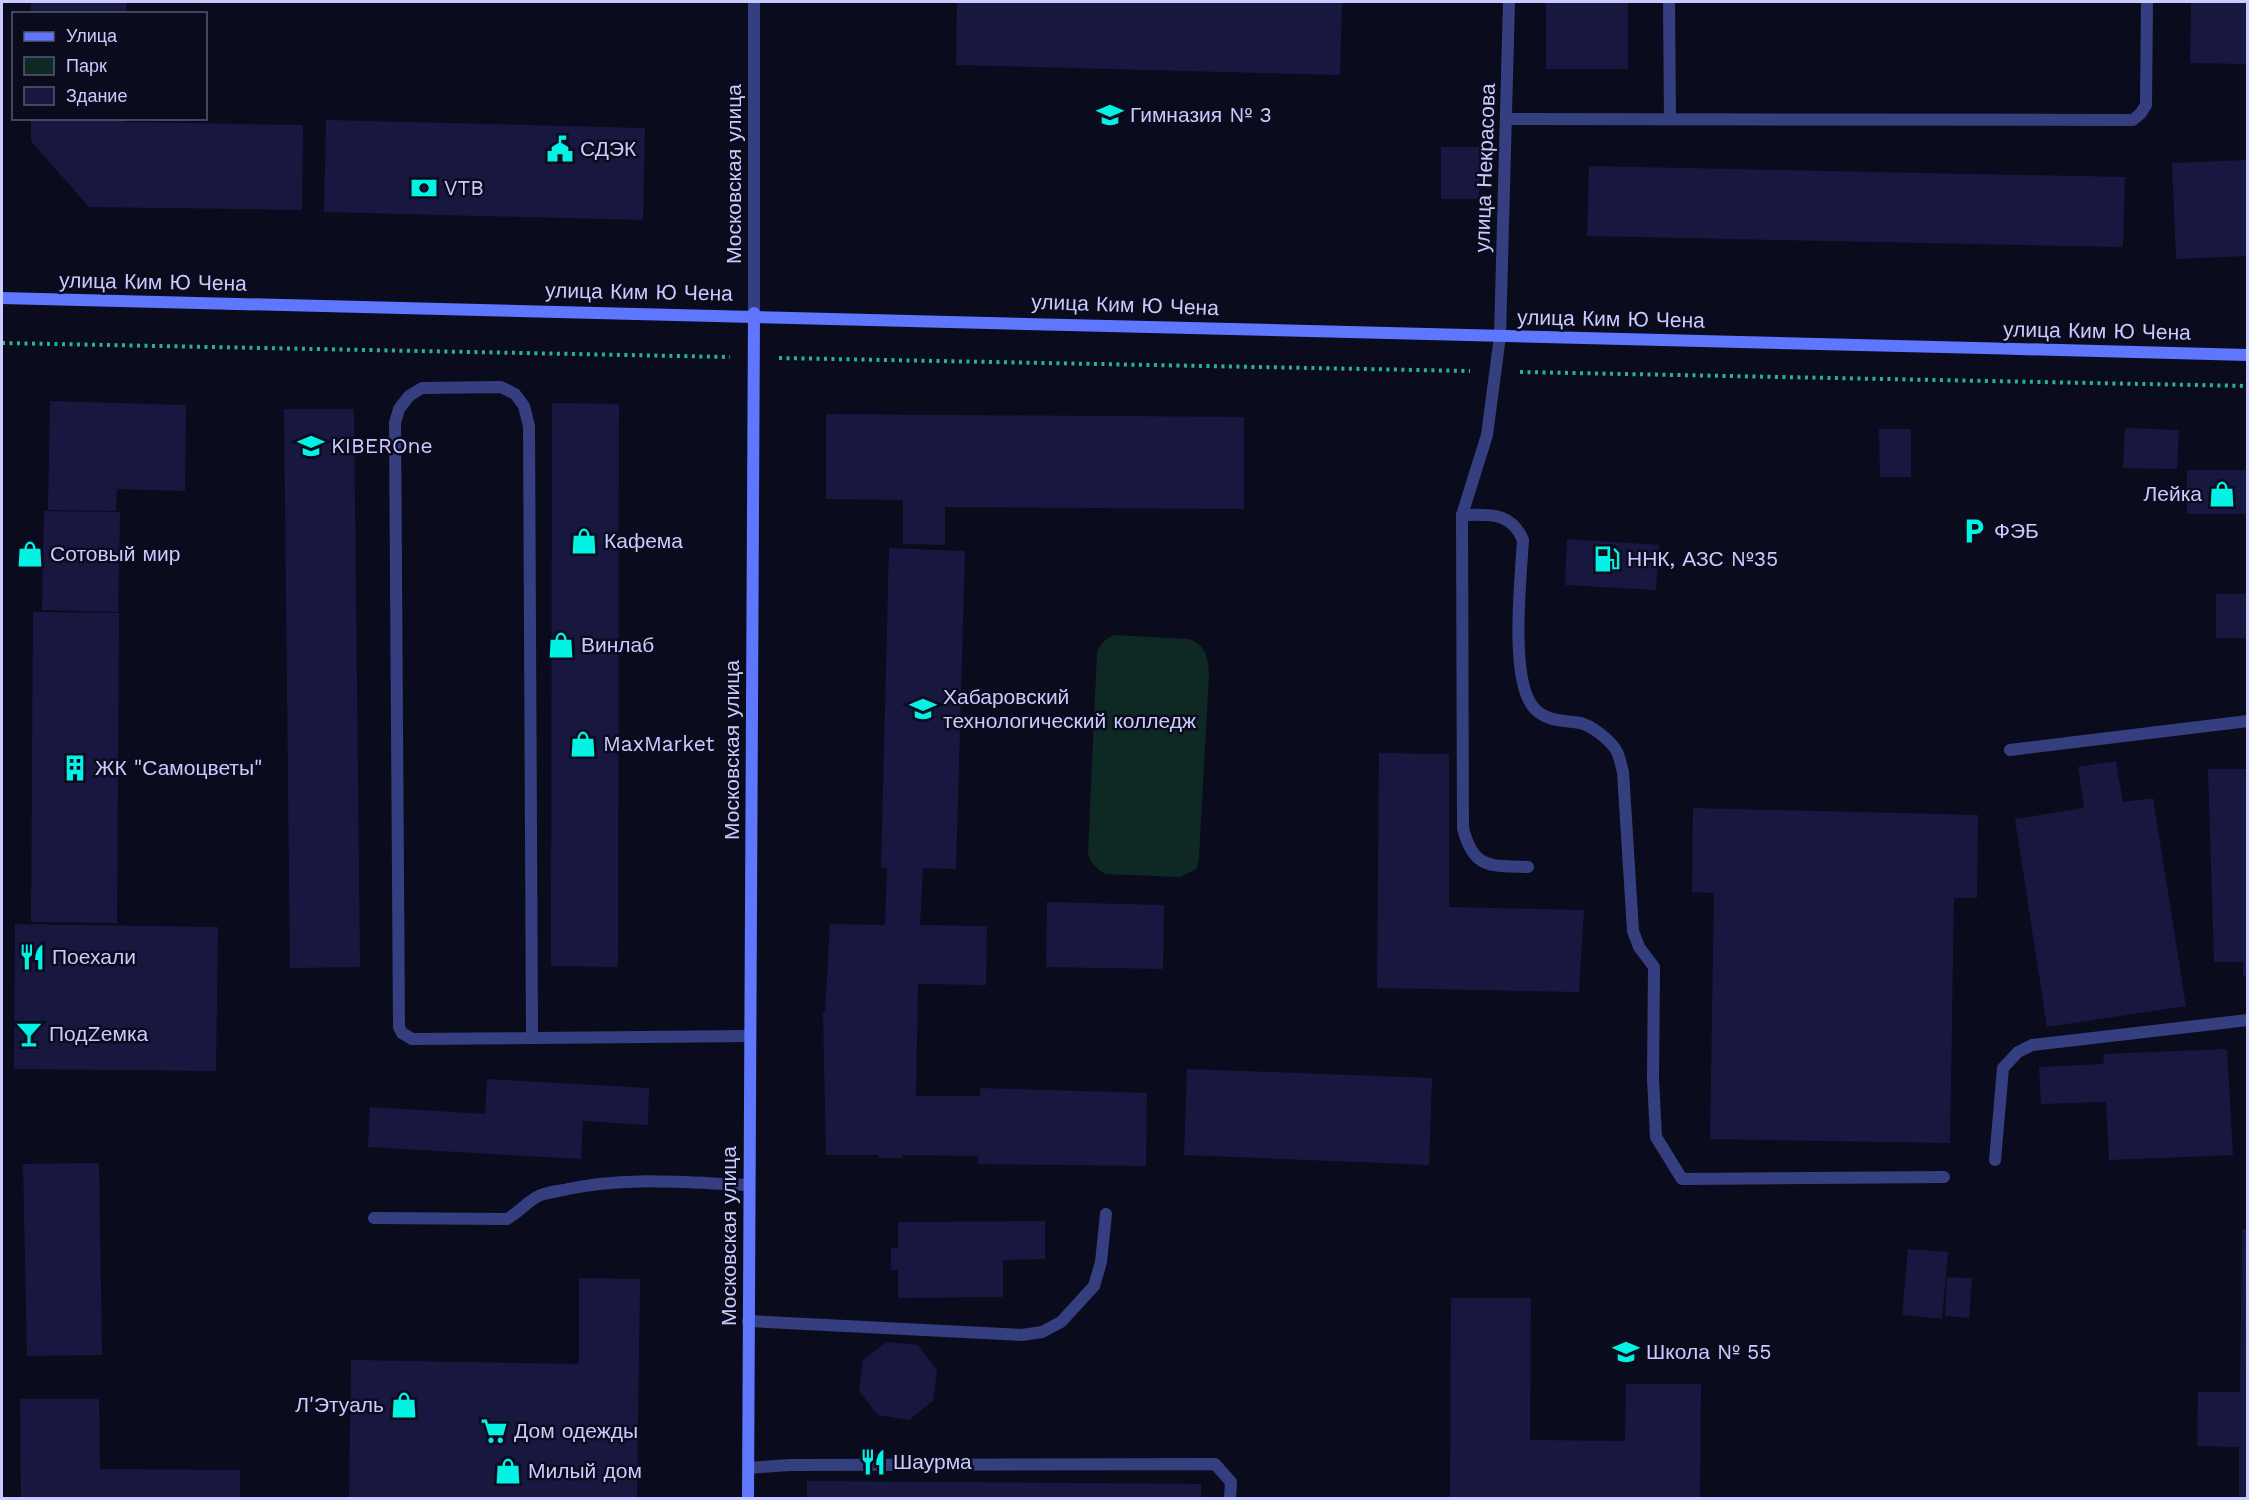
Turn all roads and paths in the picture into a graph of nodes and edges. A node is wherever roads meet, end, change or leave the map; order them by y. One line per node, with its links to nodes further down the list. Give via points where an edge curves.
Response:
1 (754, 2): 8 (street, Московская улица)
2 (1509, 2): 5 (street, улица Некрасова)
3 (1669, 2): 6 (street)
4 (2147, 2): 6 (street, via 2146,105 2133,120)
5 (1506, 119): 6 (street); 9 (street, улица Некрасова)
6 (1670, 120)
7 (2, 298): 8 (street, улица Ким Ю Чена)
8 (754, 314): 9 (street, улица Ким Ю Чена); 12 (street, Московская улица)
9 (1500, 336): 11 (street, улица Ким Ю Чена); 13 (street, улица Некрасова)
10 (2, 343): 12 (path)
11 (2247, 354)
12 (753, 357): 13 (path); 20 (street, Московская улица)
13 (1496, 372): 14 (path); 15 (street, улица Некрасова, via 1487,435)
14 (2247, 386)
15 (1462, 515): 18 (street, улица Некрасова, via 1463,828 1467,846 1477,860 1498,866); 23 (street, via 1492,515 1509,520 1523,540 1518,661 1532,707 1549,720 1583,723 1617,751 1623,772 1633,931 1654,968 1656,1137 1682,1179)
16 (2247, 721): 17 (street)
17 (2010, 750)
18 (1528, 867)
19 (2247, 1020): 22 (street, via 2032,1045 2018,1052 2003,1068)
20 (750, 1036): 21 (street); 24 (street, Московская улица)
21 (532, 1038): 21 (street, via 412,1039 399,1027 395,423 409,396 422,388 501,387 515,394 525,406 529,426)
22 (1995, 1160)
23 (1944, 1177)
24 (749, 1185): 26 (street, via 623,1181 541,1195 507,1219); 27 (street, Московская улица)
25 (1106, 1214): 27 (street, via 1094,1286 1061,1322 1042,1332 1022,1335)
26 (374, 1218)
27 (748, 1321): 28 (street, Московская улица)
28 (748, 1468): 29 (street, Московская улица); 30 (street, via 1215,1464 1231,1482)
29 (748, 1498)
30 (1230, 1498)

